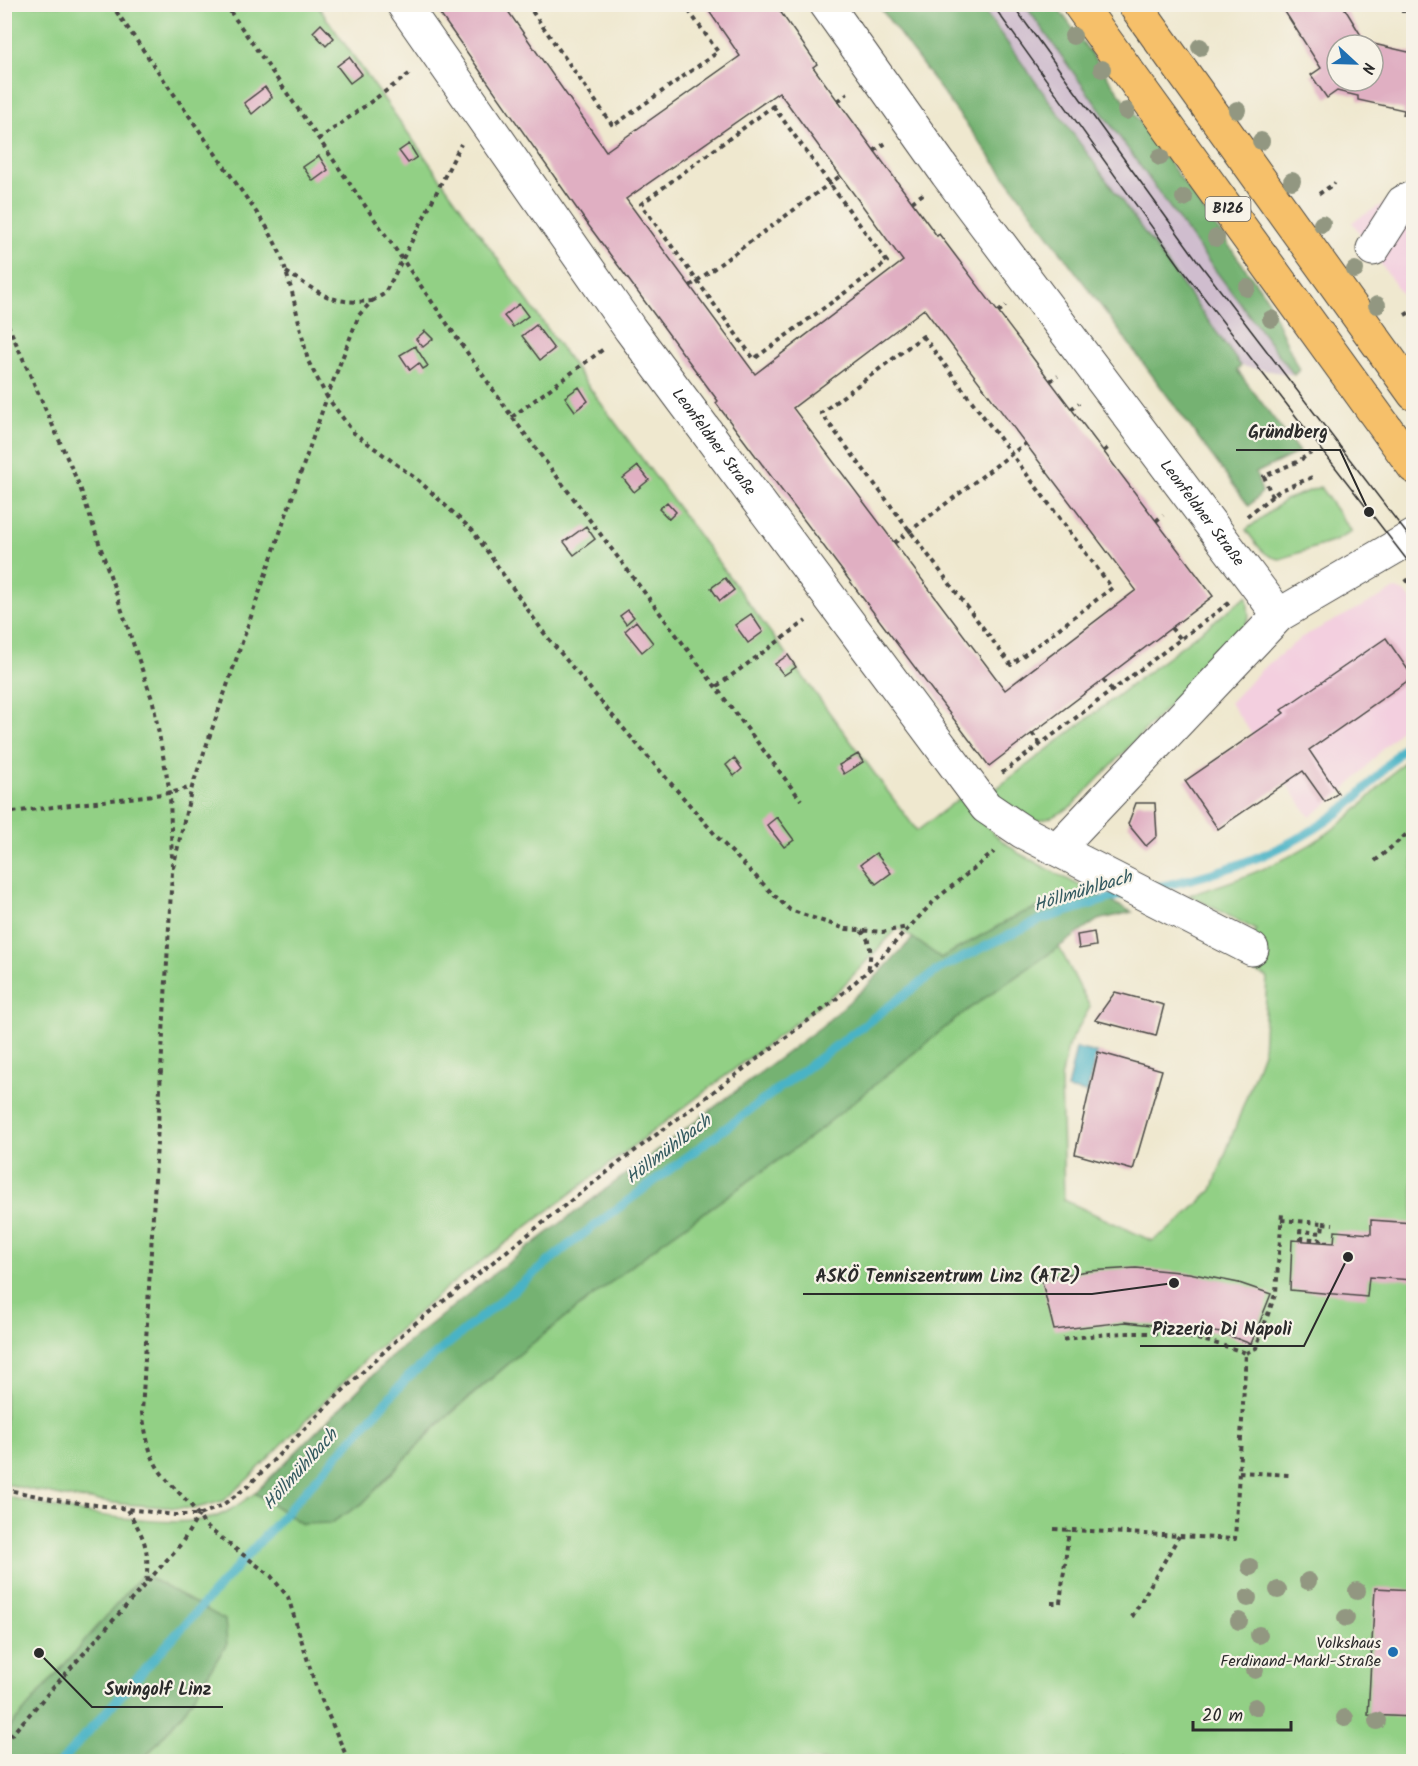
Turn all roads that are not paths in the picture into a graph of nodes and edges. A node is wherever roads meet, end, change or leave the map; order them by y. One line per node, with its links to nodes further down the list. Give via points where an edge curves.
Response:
1 (403, 4): 11 (street, Leonfeldner Straße, via 630,329 975,792 1003,820)
2 (826, 4): 10 (street, Leonfeldner Straße, via 947,174)
3 (1079, 4): 8 (main road, B126)
4 (1134, 4): 7 (main road, B126)
5 (1413, 196): 6 (street, via 1403,202)
6 (1373, 249)
7 (1413, 394)
8 (1413, 467)
9 (1413, 536): 10 (street)
10 (1279, 615): 11 (street)
11 (1057, 849): 12 (street, Leonfeldner Straße)
12 (1252, 949)

